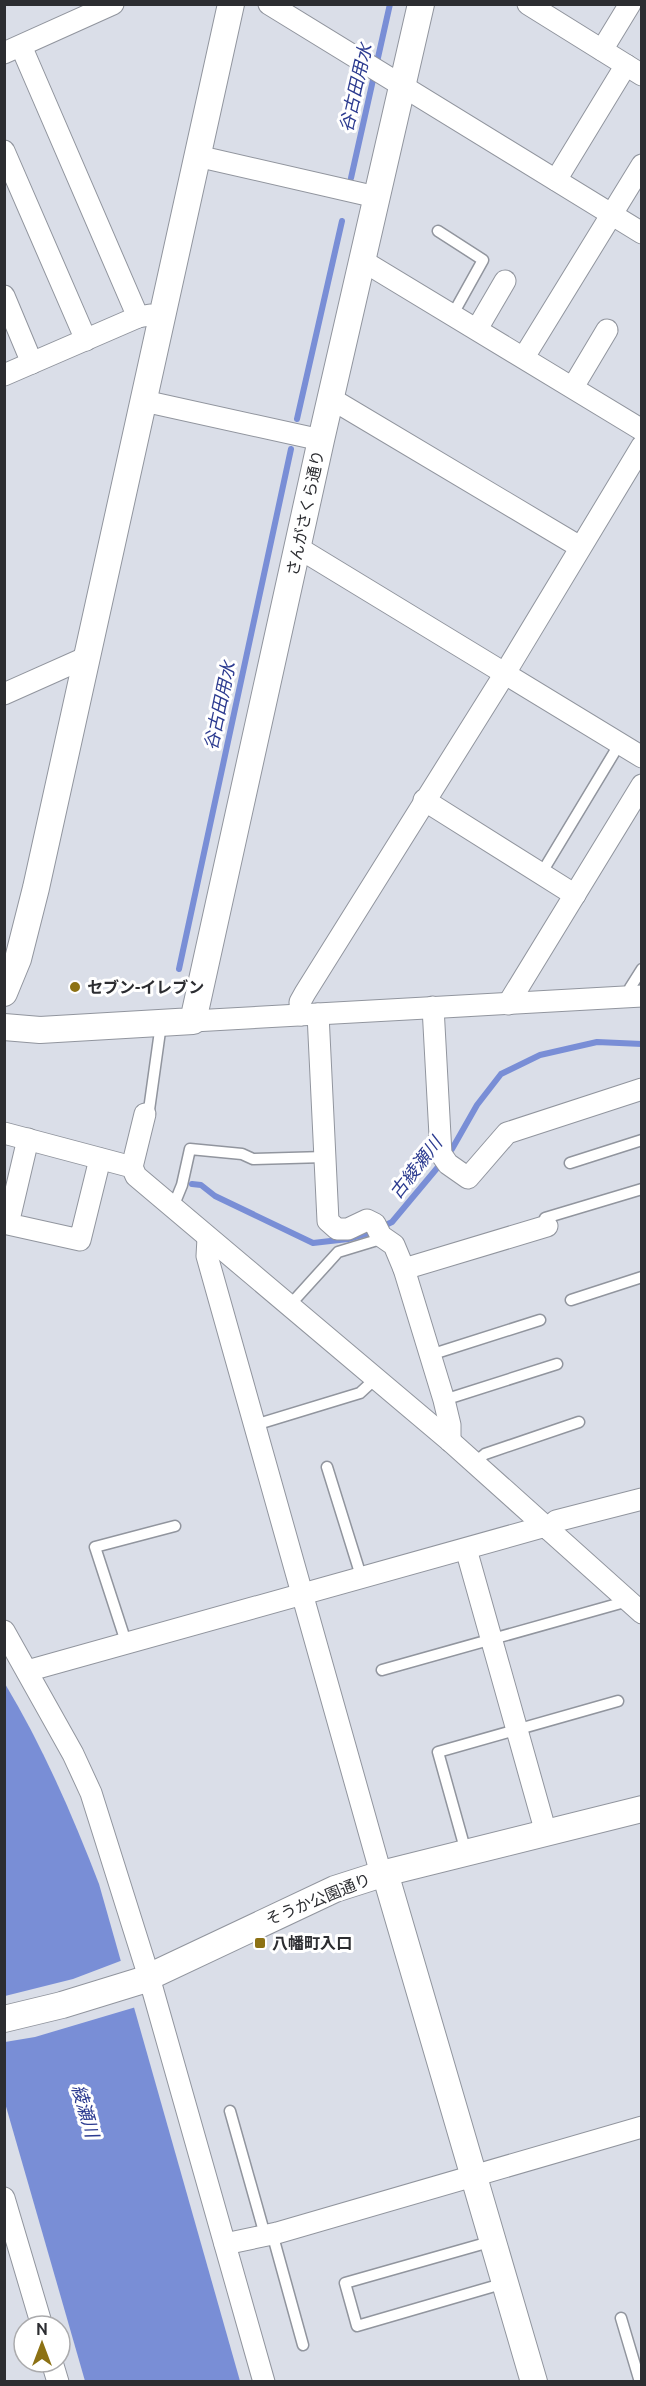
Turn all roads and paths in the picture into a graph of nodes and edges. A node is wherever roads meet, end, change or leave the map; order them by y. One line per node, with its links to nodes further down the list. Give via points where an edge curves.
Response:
1 (113, 4): 7 (street)
2 (231, 4): 12 (street)
3 (269, 4): 10 (street)
4 (421, 4): 10 (street, さんがさくら通り)
5 (630, 4): 8 (street)
6 (541, 8): 8 (street)
7 (13, 49): 23 (street)
8 (602, 50): 9 (street)
9 (634, 70): 14 (street)
10 (402, 88): 14 (street); 15 (street, さんがさくら通り)
11 (4, 151): 26 (street)
12 (197, 156): 15 (street); 23 (street)
13 (642, 165): 16 (street)
14 (556, 180): 16 (street)
15 (376, 197): 19 (street, さんがさくら通り)
16 (610, 214): 18 (street); 27 (street)
17 (438, 231): 22 (lane, via 483,260)
18 (642, 233)
19 (363, 261): 22 (street); 31 (street, さんがさくら通り)
20 (506, 281): 24 (street)
21 (4, 297): 28 (street)
22 (453, 315): 24 (street)
23 (150, 317): 26 (street); 32 (street)
24 (477, 329): 27 (street)
25 (607, 330): 30 (street)
26 (86, 340): 28 (street)
27 (524, 357): 30 (street)
28 (32, 363): 29 (street)
29 (4, 375)
30 (573, 387): 33 (street)
31 (330, 398): 34 (street, さんがさくら通り); 37 (street)
32 (144, 401): 34 (street); 38 (street)
33 (642, 430)
34 (321, 440): 36 (street, さんがさくら通り)
35 (642, 446): 37 (street)
36 (297, 547): 39 (street); 53 (street, さんがさくら通り)
37 (580, 547): 39 (street)
38 (87, 657): 40 (street); 48 (street, via 21,949)
39 (510, 664): 41 (street); 44 (street)
40 (4, 694)
41 (620, 743): 42 (street); 45 (lane)
42 (642, 757)
43 (642, 785): 46 (street)
44 (424, 800): 45 (street); 52 (street, via 304,993 300,1002)
45 (541, 874): 46 (street)
46 (574, 895): 50 (street)
47 (642, 969): 49 (lane, via 630,988)
48 (4, 993)
49 (636, 996): 50 (street)
50 (508, 1004): 51 (street)
51 (433, 1007): 52 (street); 56 (street, via 432,1154 468,1178 507,1133)
52 (309, 1015): 53 (street); 61 (street)
53 (193, 1021): 54 (street)
54 (162, 1022): 55 (street, via 40,1030); 57 (lane, via 149,1110)
55 (4, 1027)
56 (642, 1089)
57 (145, 1114): 64 (street)
58 (4, 1133): 59 (street)
59 (28, 1139): 62 (street); 62 (street, via 8,1224 80,1240)
60 (642, 1140): 63 (lane)
61 (325, 1157): 66 (lane, via 253,1159 242,1154 189,1149); 68 (street, via 328,1221 337,1229 367,1220)
62 (100, 1159): 64 (street)
63 (570, 1163)
64 (132, 1167): 66 (street, via 136,1176)
65 (642, 1189): 67 (lane)
66 (173, 1208): 69 (street)
67 (546, 1222): 70 (street)
68 (380, 1233): 70 (street, via 394,1245); 73 (lane, via 338,1252)
69 (208, 1238): 73 (street); 80 (street, via 207,1256)
70 (404, 1269): 75 (street)
71 (642, 1277): 72 (lane)
72 (571, 1300)
73 (289, 1306): 77 (street)
74 (540, 1320): 75 (lane)
75 (430, 1355): 78 (street)
76 (557, 1364): 78 (lane)
77 (375, 1379): 80 (lane, via 360,1393); 81 (street)
78 (444, 1400): 81 (street)
79 (579, 1422): 82 (lane, via 485,1454)
80 (255, 1425): 89 (street)
81 (450, 1441): 82 (street)
82 (474, 1463): 86 (street)
83 (327, 1467): 88 (lane)
84 (642, 1499): 86 (street, via 556,1521)
85 (175, 1526): 94 (lane, via 95,1547)
86 (547, 1528): 87 (street); 90 (street)
87 (466, 1549): 88 (street); 93 (street)
88 (361, 1576): 89 (street)
89 (302, 1593): 94 (street); 102 (street)
90 (624, 1598): 91 (street); 93 (lane, via 621,1603)
91 (642, 1613)
92 (4, 1631): 96 (street)
93 (490, 1641): 95 (lane); 98 (street)
94 (126, 1642): 96 (street)
95 (382, 1670)
96 (27, 1671): 103 (street, via 91,1793)
97 (618, 1701): 98 (lane)
98 (515, 1729): 100 (street); 101 (lane, via 438,1752)
99 (642, 1809): 100 (street, そうか公園通り)
100 (546, 1833): 101 (street, そうか公園通り)
101 (466, 1852): 102 (street, そうか公園通り)
102 (383, 1873): 103 (street, そうか公園通り, via 296,1906); 107 (street)
103 (145, 1979): 104 (street, そうか公園通り, via 62,2006); 111 (street)
104 (4, 2019)
105 (230, 2111): 109 (lane)
106 (642, 2127): 107 (street)
107 (472, 2176): 109 (street); 110 (street)
108 (4, 2198): 113 (street)
109 (269, 2234): 111 (street); 115 (lane)
110 (493, 2241): 112 (street); 112 (lane, via 345,2283 357,2326)
111 (225, 2244): 116 (street)
112 (505, 2283): 117 (street)
113 (38, 2314)
114 (621, 2318): 118 (lane)
115 (303, 2345)
116 (264, 2382)
117 (534, 2382)
118 (640, 2382)

